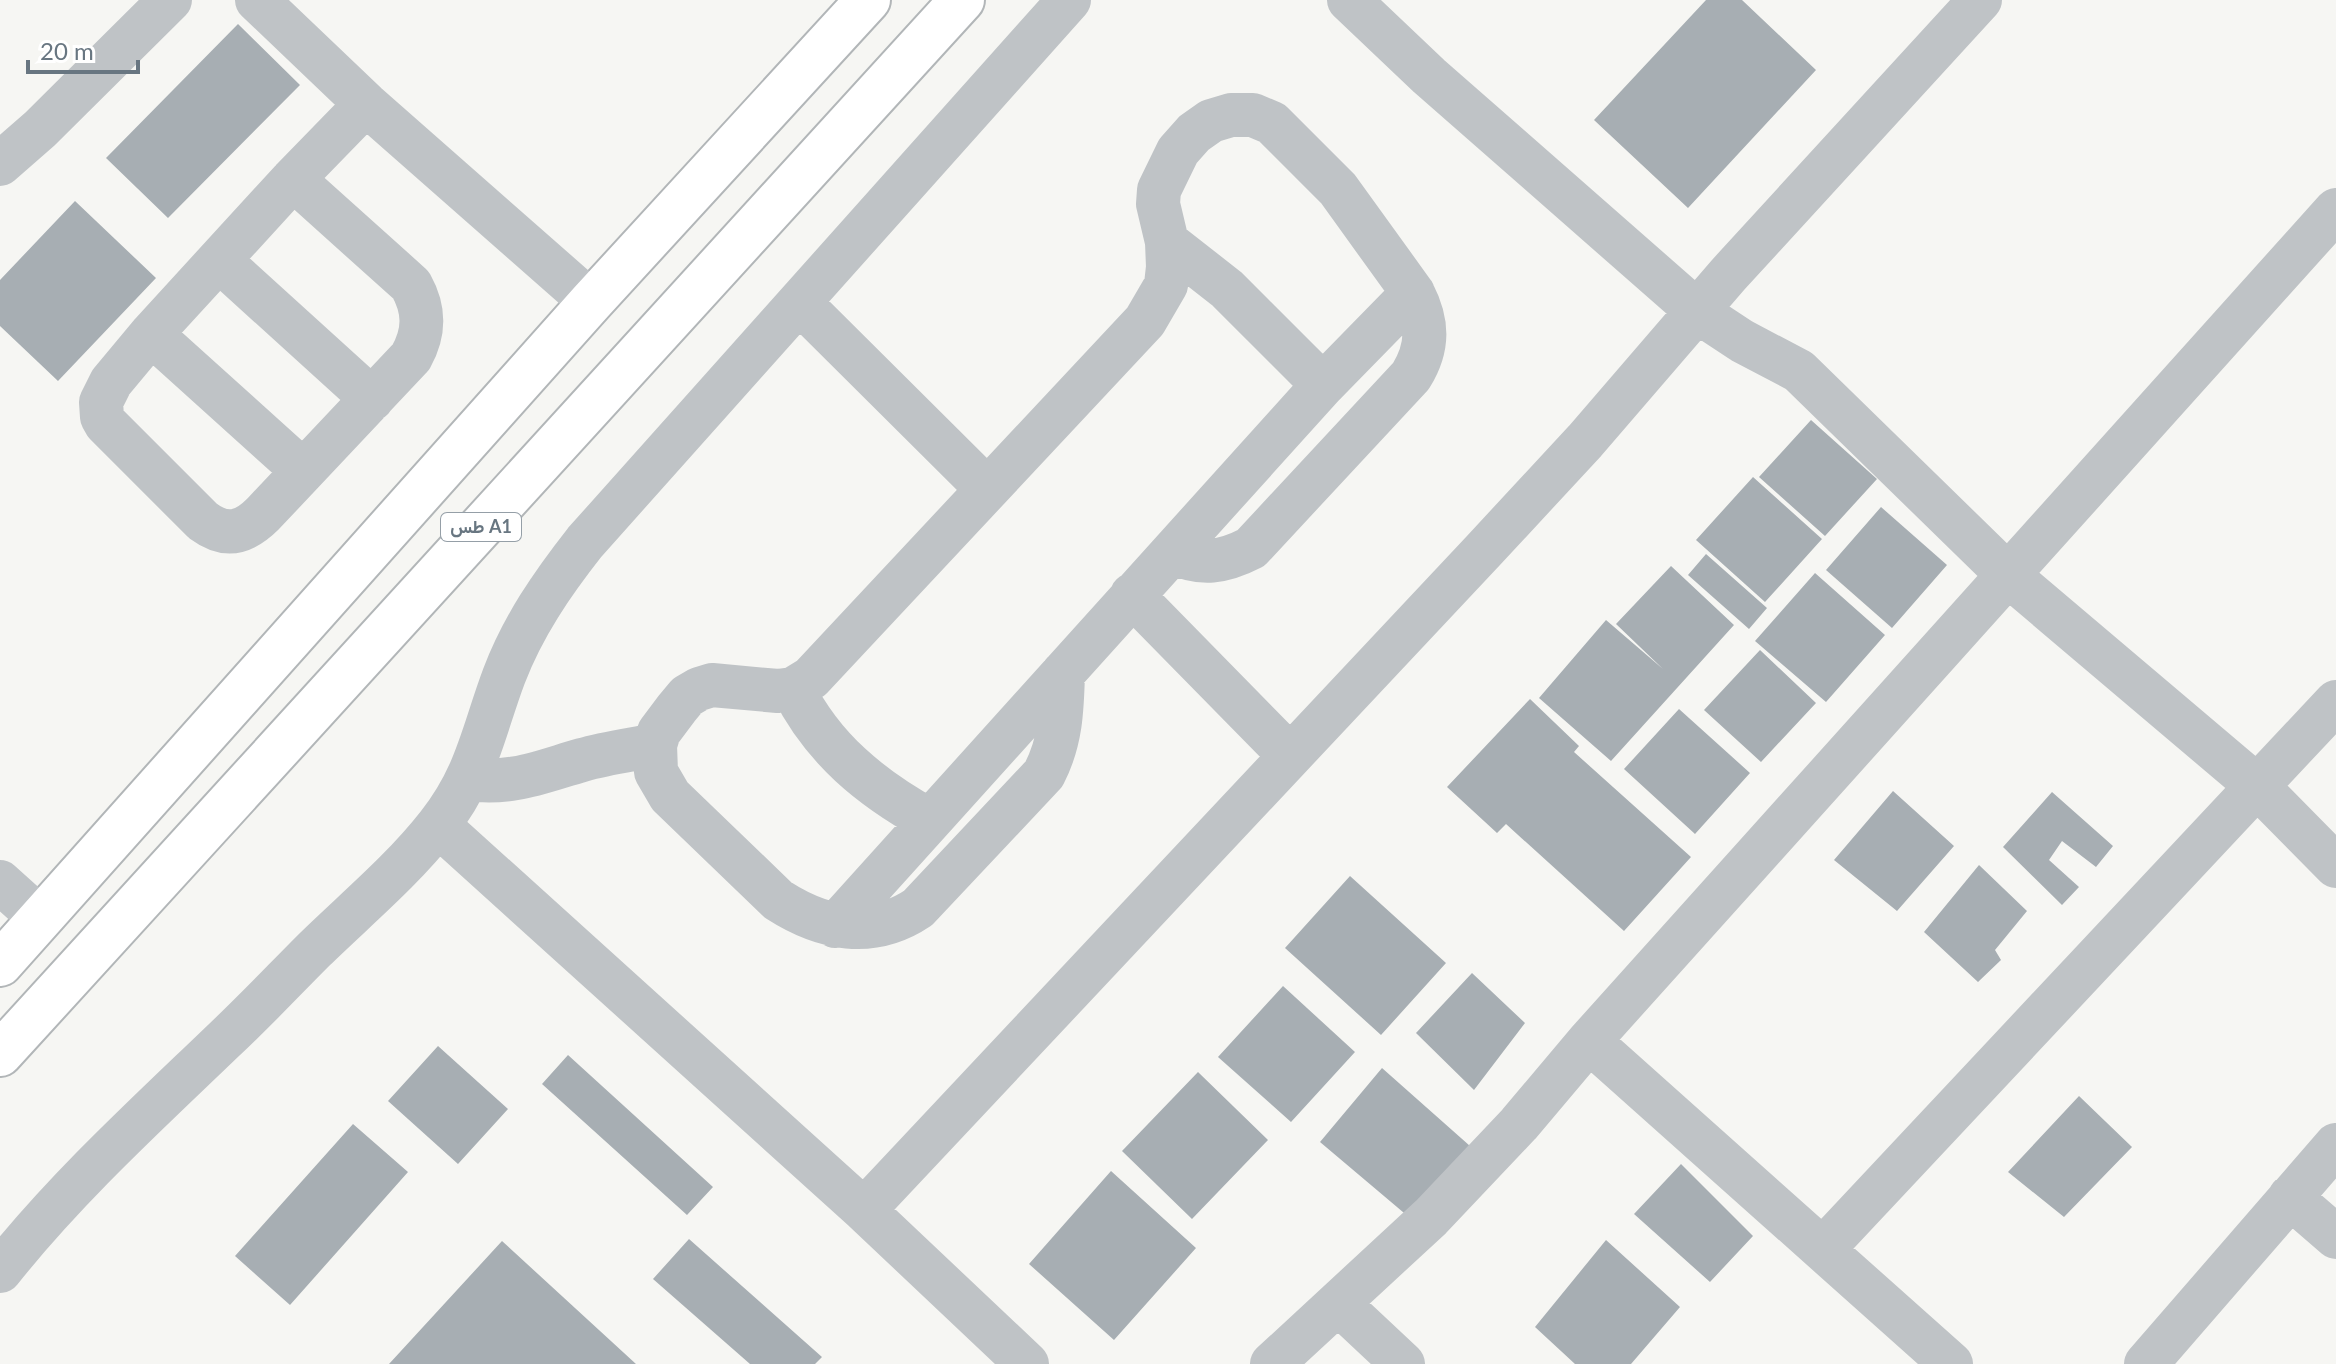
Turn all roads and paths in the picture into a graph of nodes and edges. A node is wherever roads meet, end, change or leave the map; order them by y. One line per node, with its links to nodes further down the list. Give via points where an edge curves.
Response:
1 (170, 0): 9 (street)
2 (257, 0): 8 (street)
3 (868, 0): 15 (highway, طس A1)
4 (962, 0): 41 (highway, طس A1)
5 (1069, 0): 16 (street)
6 (1349, 0): 17 (street)
7 (1980, 0): 17 (street)
8 (366, 104): 10 (street); 15 (street)
9 (0, 164)
10 (293, 179): 13 (street); 20 (street, via 400,272 419,300 423,316 418,344)
11 (2336, 210): 24 (street)
12 (1167, 242): 14 (street, via 1159,190 1178,151 1211,121 1253,115 1272,123 1338,189); 19 (street, via 1227,289); 22 (street, via 1166,285 1145,321)
13 (220, 261): 18 (street); 20 (street)
14 (1413, 293): 19 (street); 23 (street, via 1421,308 1425,343 1411,376 1267,533 1232,558 1189,560)
15 (591, 302): 37 (highway, طس A1)
16 (800, 303): 22 (street); 31 (street, via 553,583 520,639)
17 (1698, 312): 24 (street, via 1799,371); 30 (street)
18 (151, 334): 21 (street); 21 (street, via 107,388 102,417 203,521 222,532 244,530)
19 (1323, 385): 23 (street)
20 (372, 399): 21 (street)
21 (303, 471)
22 (986, 488): 27 (street, via 822,668)
23 (1173, 552): 25 (street)
24 (2008, 575): 32 (street); 40 (street)
25 (1132, 595): 26 (street); 30 (street)
26 (1063, 673): 33 (street); 38 (street, via 1060,734 1054,755 1031,792 902,919 864,928)
27 (793, 689): 29 (street, via 699,689 677,708); 33 (street, via 817,729 848,765)
28 (2336, 702): 32 (street)
29 (655, 745): 31 (street, via 519,779); 38 (street, via 656,772 670,796 778,900)
30 (1290, 756): 44 (street)
31 (467, 779): 34 (street)
32 (2257, 786): 35 (street); 46 (street)
33 (929, 820): 38 (street)
34 (438, 825): 44 (street); 47 (street, via 132,1128)
35 (2336, 866)
36 (0, 882): 37 (street)
37 (40, 918): 39 (highway, طس A1)
38 (835, 926)
39 (0, 964)
40 (1589, 1041): 46 (street); 48 (street, via 1453,1194)
41 (0, 1054)
42 (2336, 1145): 43 (street)
43 (2290, 1197): 45 (street); 53 (street)
44 (864, 1210): 49 (street)
45 (2336, 1237)
46 (1823, 1249): 52 (street)
47 (0, 1271)
48 (1339, 1304): 50 (street); 51 (street)
49 (1027, 1364)
50 (1272, 1364)
51 (1403, 1364)
52 (1951, 1364)
53 (2146, 1364)

